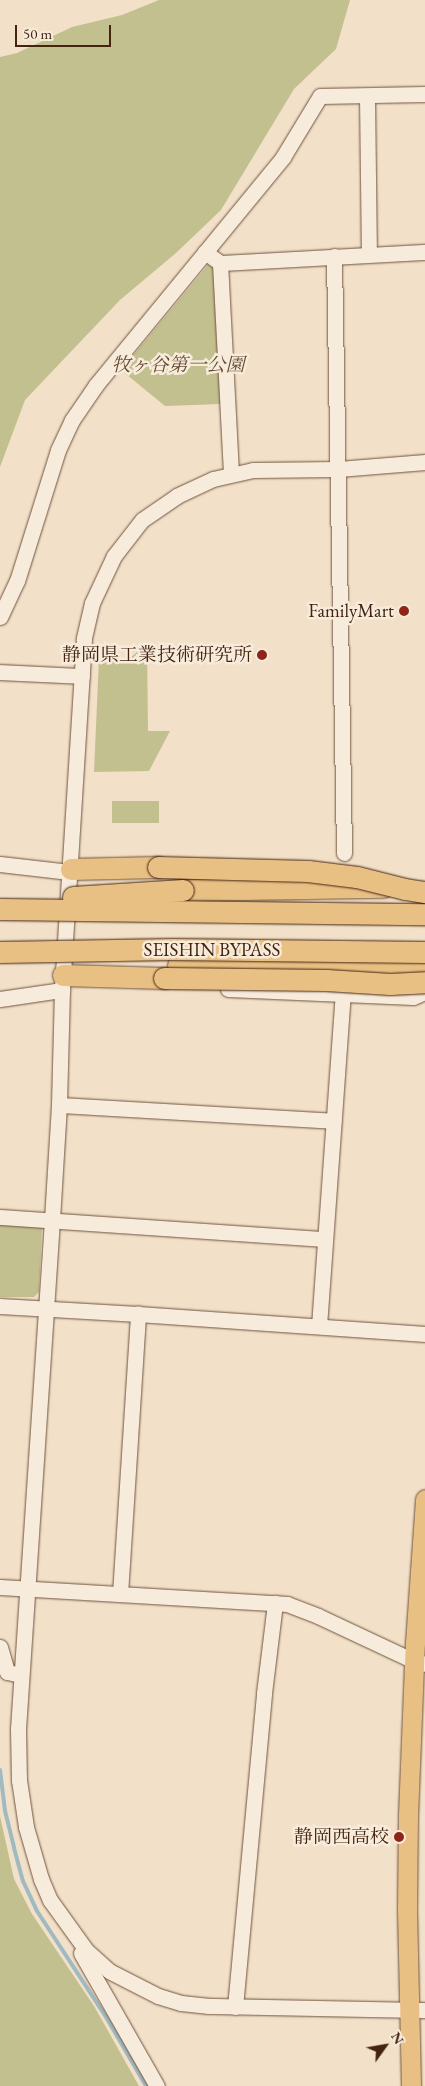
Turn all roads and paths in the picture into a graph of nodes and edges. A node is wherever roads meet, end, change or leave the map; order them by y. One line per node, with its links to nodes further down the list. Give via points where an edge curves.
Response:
1 (425, 94): 2 (street)
2 (366, 96): 3 (street, via 320,96 283,157); 5 (street)
3 (205, 252): 7 (street); 11 (street, via 96,385 72,420 58,450 17,581)
4 (425, 252): 5 (street)
5 (369, 254): 6 (street)
6 (334, 256): 7 (street); 9 (street)
7 (220, 262): 10 (street)
8 (425, 462): 9 (street)
9 (338, 469): 10 (street, via 254,470); 14 (street)
10 (230, 474): 13 (street, via 194,487 158,508 142,520 126,539 105,571 92,603 84,640)
11 (0, 617)
12 (0, 672): 13 (street)
13 (82, 676): 16 (street)
14 (344, 853)
15 (0, 864): 16 (street)
16 (70, 871): 17 (highway, bridge, via 158,867 308,871 357,877 404,889); 27 (street)
17 (422, 887): 18 (highway, bridge, via 183,890)
18 (0, 902)
19 (0, 909): 20 (highway, SEISHIN BYPASS, bridge)
20 (425, 914)
21 (0, 952): 22 (highway, SEISHIN BYPASS, bridge, via 172,949)
22 (425, 952)
23 (0, 958): 24 (highway, via 72,958)
24 (171, 972): 25 (highway, via 302,967); 26 (highway); 28 (highway, bridge, via 390,984)
25 (415, 972): 28 (highway)
26 (127, 978): 27 (highway); 30 (street, via 136,985 148,987 285,990)
27 (63, 982): 31 (street); 32 (street)
28 (425, 983)
29 (425, 992): 30 (street, via 413,997)
30 (343, 995): 33 (street)
31 (0, 999)
32 (59, 1105): 33 (street); 35 (street)
33 (334, 1121): 36 (street)
34 (0, 1217): 35 (street)
35 (52, 1220): 36 (street); 38 (street)
36 (324, 1239): 40 (street)
37 (0, 1306): 38 (street)
38 (45, 1308): 39 (street); 44 (street)
39 (138, 1314): 40 (street); 45 (street)
40 (319, 1326): 41 (street)
41 (425, 1334)
42 (425, 1499): 48 (main road)
43 (0, 1587): 44 (street)
44 (27, 1589): 45 (street); 49 (street)
45 (120, 1594): 46 (street)
46 (275, 1602): 48 (street, via 318,1616); 51 (street)
47 (0, 1647): 49 (street, via 7,1672)
48 (419, 1662): 52 (main road, via 407,1890)
49 (21, 1675): 50 (street, via 19,1780 33,1854)
50 (50, 1900): 51 (street, via 86,1950 124,1980 181,2003); 53 (street)
51 (234, 2007): 52 (street)
52 (417, 2011): 54 (main road)
53 (157, 2086)
54 (412, 2086)

